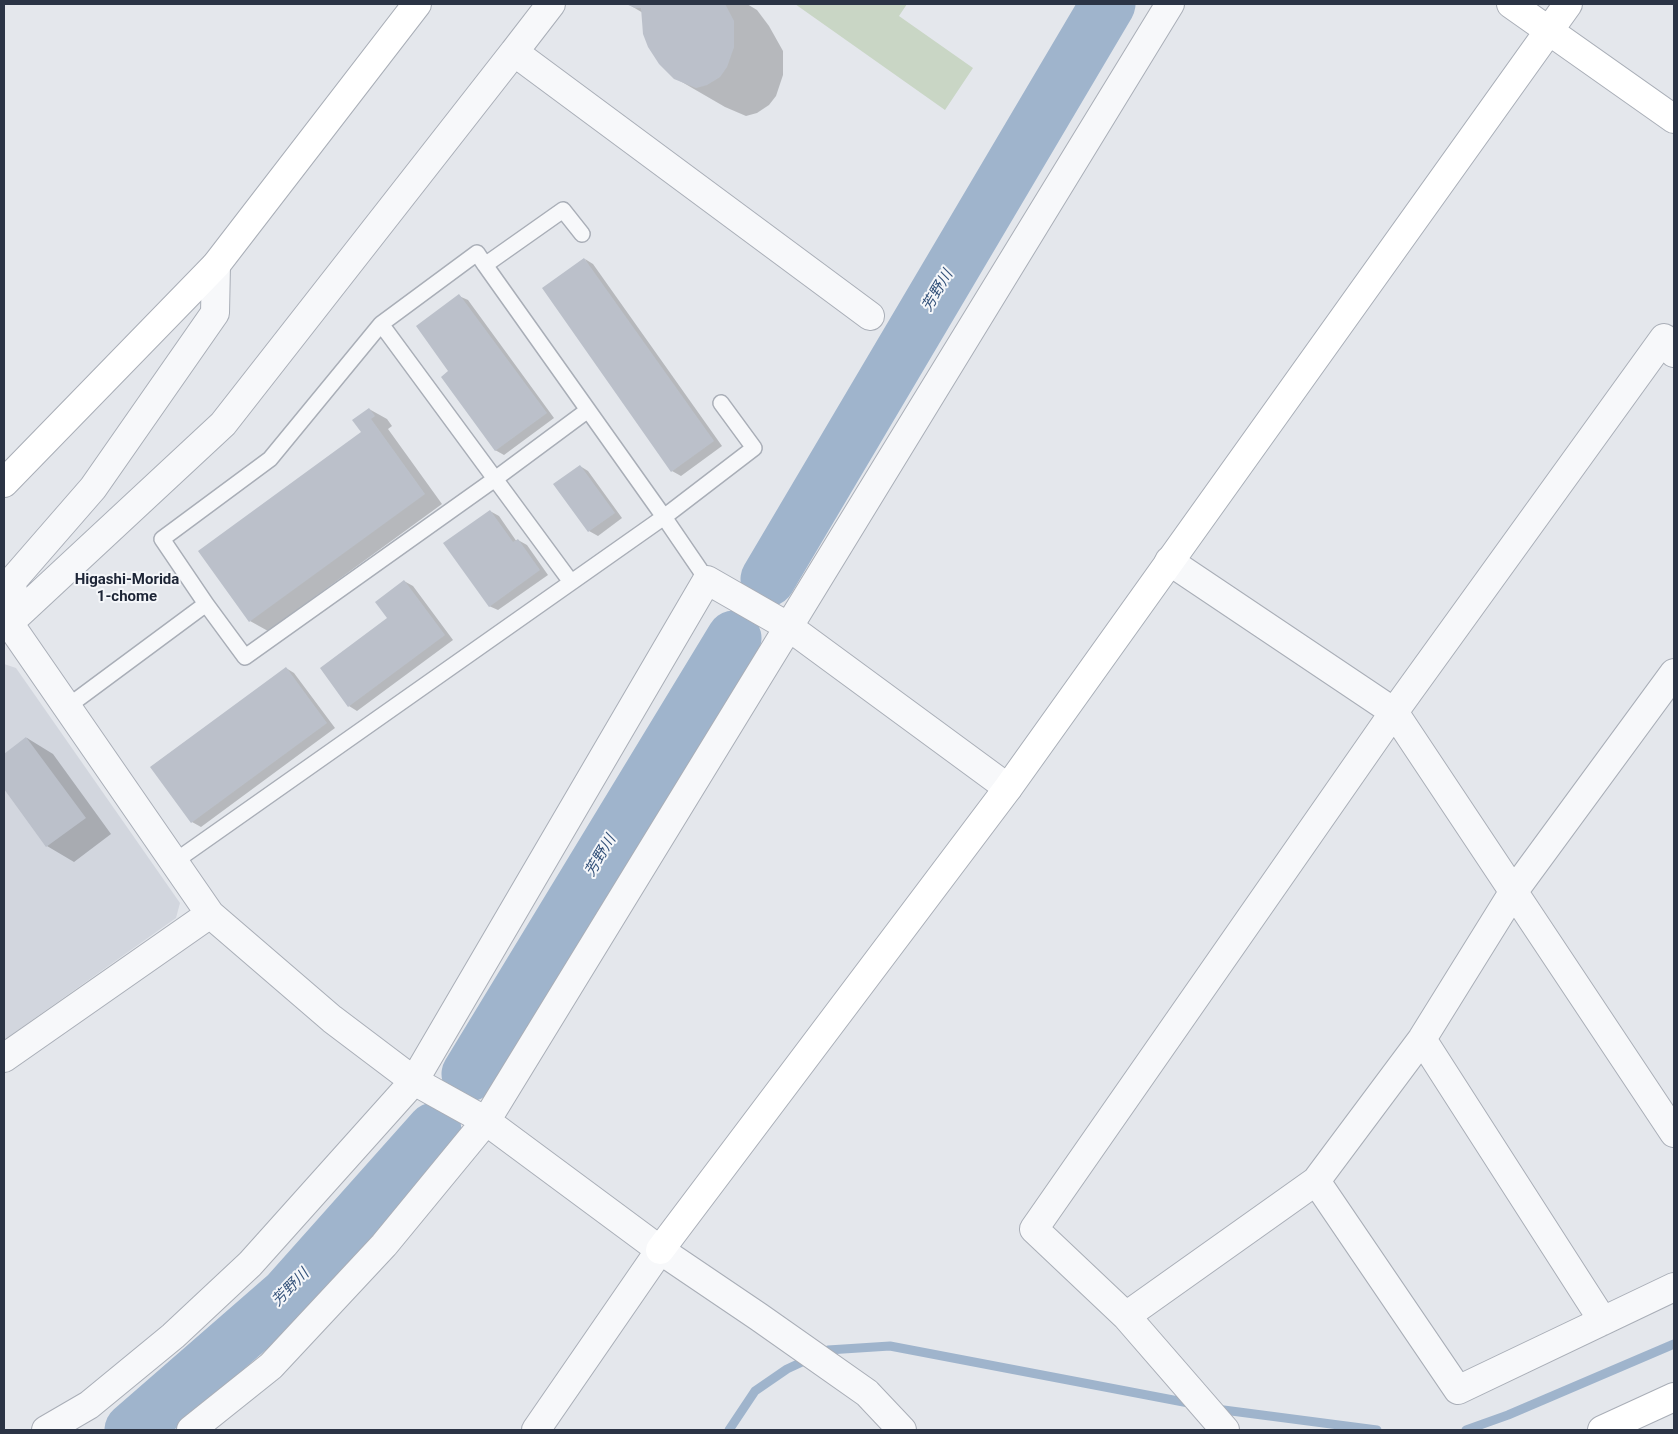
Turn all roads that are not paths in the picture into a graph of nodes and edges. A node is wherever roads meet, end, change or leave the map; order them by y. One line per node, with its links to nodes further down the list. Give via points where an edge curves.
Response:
1 (417, 4): 10 (street)
2 (551, 4): 7 (street)
3 (1170, 4): 25 (street)
4 (1510, 4): 6 (street)
5 (1568, 4): 6 (street)
6 (1548, 31): 8 (street); 20 (street)
7 (514, 52): 12 (street); 24 (street, via 223,424)
8 (1674, 119)
9 (582, 234): 11 (lane, via 563,210)
10 (216, 265): 18 (street); 24 (street, via 215,313 93,488 13,580)
11 (485, 265): 13 (lane, via 478,253); 16 (lane)
12 (870, 316)
13 (381, 324): 17 (lane); 23 (lane, via 270,459 162,540)
14 (1674, 353): 28 (street, via 1664,338)
15 (721, 403): 19 (lane, via 754,448)
16 (588, 410): 17 (lane); 19 (lane)
17 (495, 479): 22 (lane); 23 (lane, via 245,657)
18 (4, 483)
19 (664, 516): 21 (lane); 22 (lane)
20 (1169, 561): 28 (street); 29 (street)
21 (707, 580): 25 (street); 35 (street)
22 (571, 582): 30 (lane)
23 (206, 604): 27 (lane)
24 (9, 624): 27 (street)
25 (789, 627): 29 (street); 36 (street)
26 (1674, 673): 31 (street)
27 (67, 707): 30 (street)
28 (1394, 712): 31 (street); 41 (street, via 1034,1229)
29 (1008, 788): 39 (street)
30 (174, 862): 32 (street)
31 (1514, 891): 33 (street); 37 (street)
32 (210, 914): 34 (street); 35 (street, via 332,1019)
33 (1422, 1039): 38 (street); 42 (street)
34 (4, 1058)
35 (414, 1081): 36 (street); 44 (street, via 250,1264 173,1336 96,1399)
36 (486, 1121): 39 (street); 45 (street, via 384,1245 271,1366)
37 (1674, 1133)
38 (1316, 1181): 41 (street); 42 (street, via 1458,1390)
39 (660, 1250): 46 (street); 47 (street, via 866,1393)
40 (1674, 1287): 42 (street)
41 (1126, 1316): 48 (street)
42 (1604, 1320)
43 (1674, 1398): 49 (street)
44 (46, 1430)
45 (191, 1430)
46 (536, 1430)
47 (902, 1430)
48 (1224, 1430)
49 (1602, 1430)

